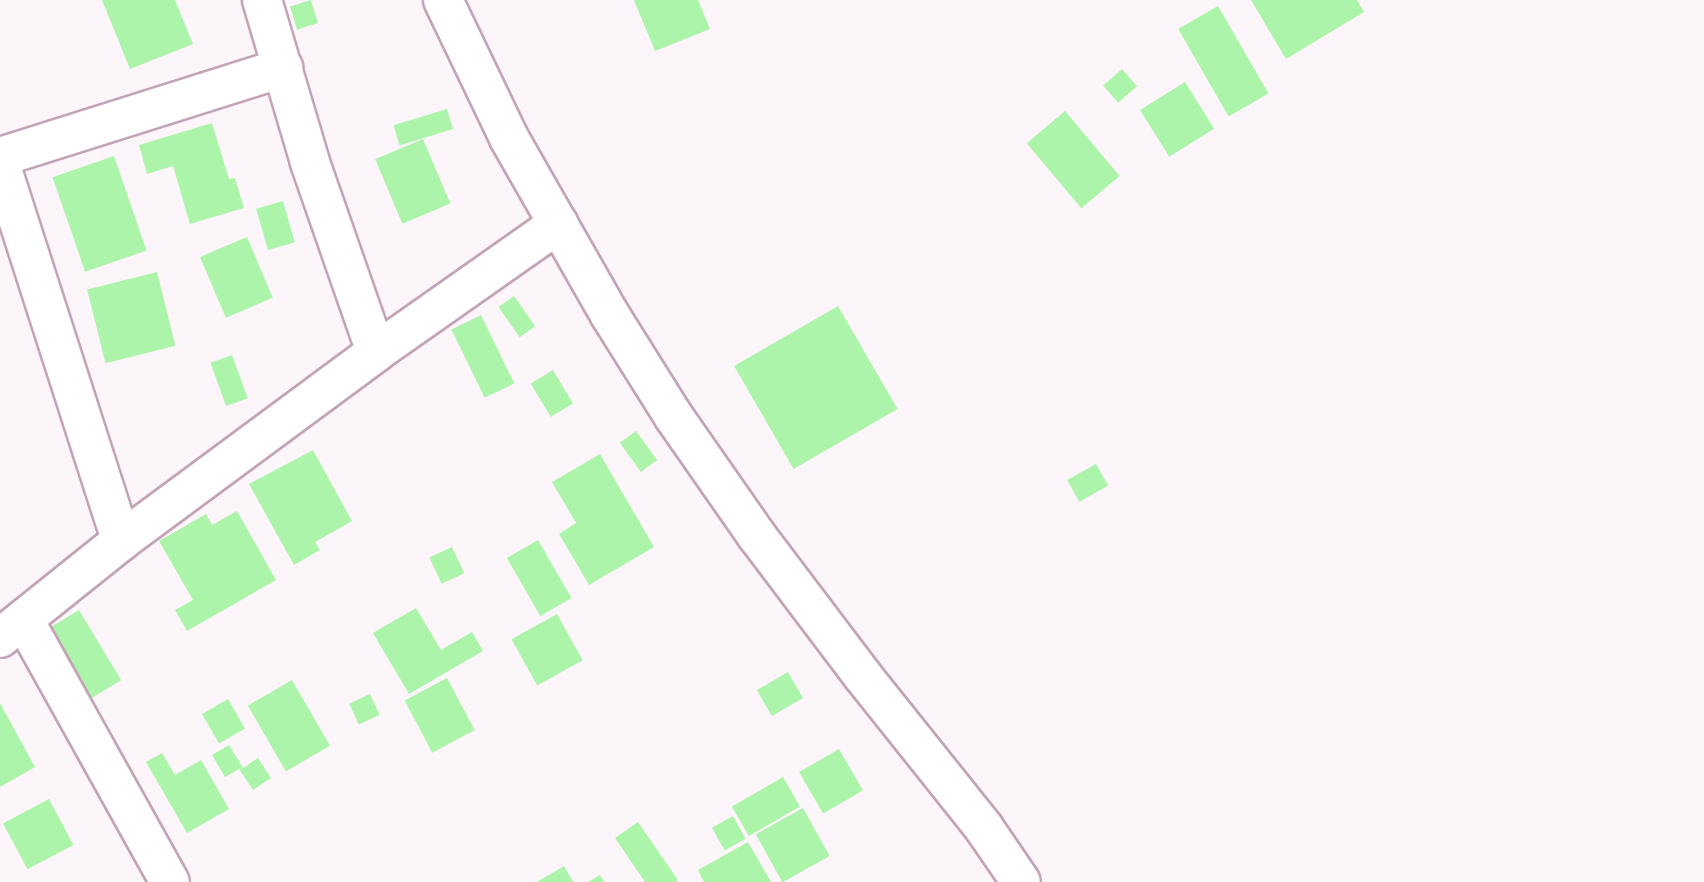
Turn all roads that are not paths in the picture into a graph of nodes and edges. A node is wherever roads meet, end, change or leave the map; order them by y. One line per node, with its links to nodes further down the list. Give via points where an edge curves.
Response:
1 (262, 0): 3 (street)
2 (443, 0): 6 (street, via 509,138)
3 (283, 68): 4 (street); 7 (street, via 310,162)
4 (0, 158)
5 (0, 163): 8 (street)
6 (558, 224): 7 (street); 11 (street, via 617,326 719,482)
7 (376, 352): 8 (street)
8 (121, 541): 9 (street)
9 (12, 629): 10 (street)
10 (170, 882)
11 (1021, 882)

